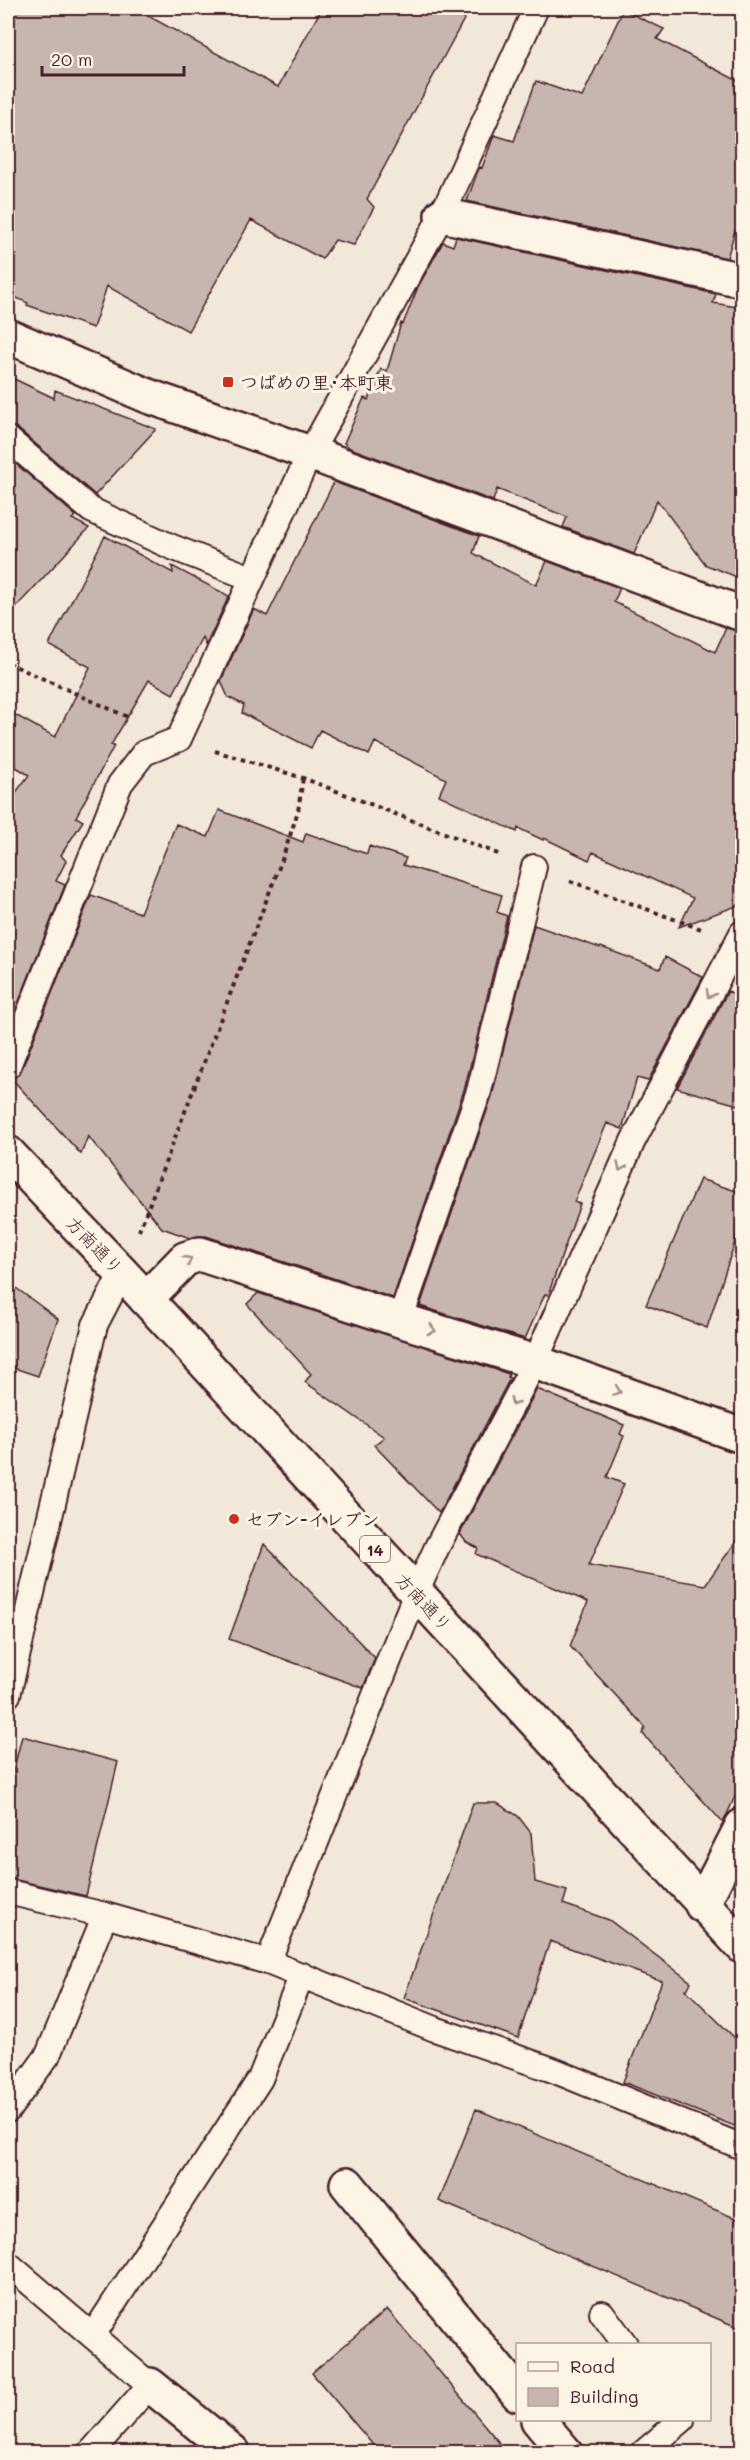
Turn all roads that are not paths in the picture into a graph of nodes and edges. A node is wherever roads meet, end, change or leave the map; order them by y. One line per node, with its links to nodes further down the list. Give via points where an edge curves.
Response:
1 (536, 8): 2 (lane)
2 (442, 215): 3 (street); 6 (lane)
3 (742, 280)
4 (8, 336): 6 (street, via 148,396)
5 (8, 439): 7 (lane, via 91,510)
6 (310, 453): 7 (lane); 8 (street)
7 (251, 579): 11 (lane, via 179,739 144,753 120,784)
8 (742, 614)
9 (534, 867): 15 (lane, via 479,1091)
10 (740, 938): 16 (lane, one-way to 16, via 633,1141)
11 (8, 1066)
12 (8, 1153): 13 (street, 方南通り / 14)
13 (122, 1273): 14 (street, 方南通り / 14); 19 (lane, via 95,1325)
14 (146, 1299): 15 (street, one-way to 15, via 185,1259 200,1254); 18 (street, 方南通り / 14)
15 (400, 1320): 16 (street, one-way to 16)
16 (535, 1362): 17 (street, one-way to 17); 18 (lane, one-way to 18)
17 (742, 1436)
18 (416, 1593): 22 (street, 方南通り / 14); 25 (lane)
19 (8, 1695)
20 (742, 1826): 22 (street)
21 (8, 1892): 23 (lane)
22 (702, 1905): 24 (street, 方南通り / 14)
23 (105, 1915): 25 (lane); 27 (lane, via 48,2055)
24 (742, 1946)
25 (268, 1962): 26 (lane)
26 (302, 1975): 28 (lane, via 435,2029 554,2070); 32 (lane, via 261,2079)
27 (8, 2110)
28 (742, 2147)
29 (347, 2184): 35 (street)
30 (8, 2264): 32 (lane)
31 (602, 2313): 33 (lane)
32 (93, 2335): 34 (lane)
33 (625, 2343)
34 (150, 2385): 38 (lane); 39 (street)
35 (516, 2392)
36 (539, 2421): 40 (street)
37 (681, 2421): 41 (lane)
38 (91, 2452)
39 (233, 2452)
40 (565, 2452)
41 (644, 2452)

